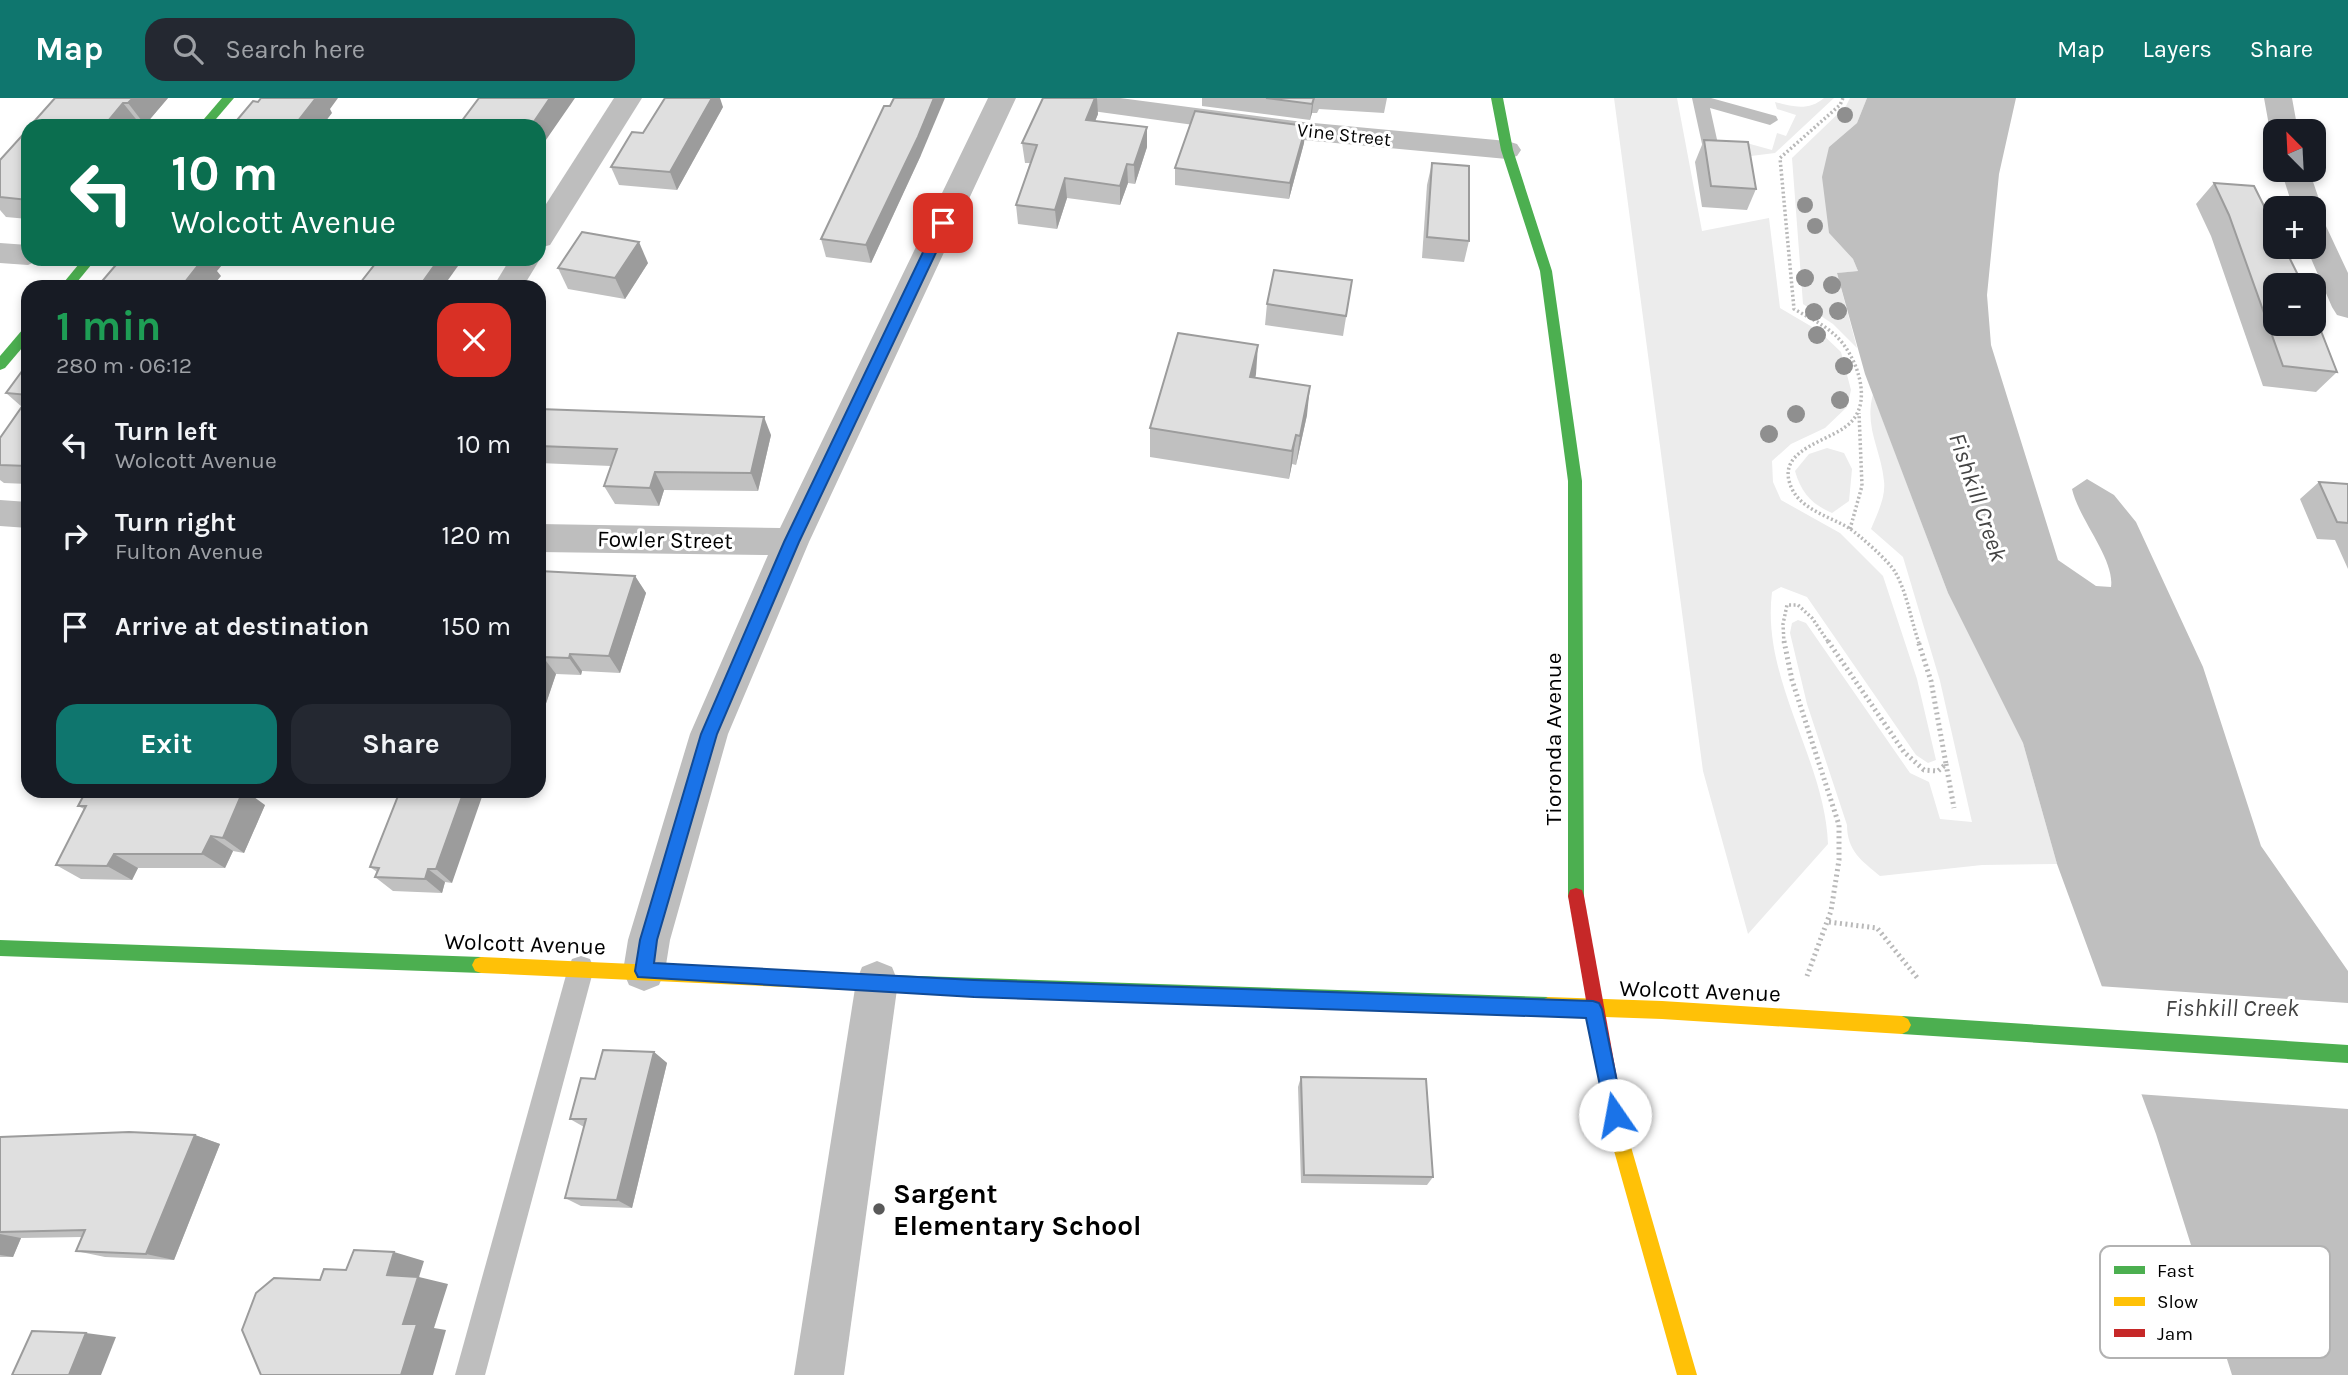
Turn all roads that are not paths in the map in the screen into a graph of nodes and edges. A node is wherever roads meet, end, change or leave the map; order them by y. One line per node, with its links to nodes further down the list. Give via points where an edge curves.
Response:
1 (228, 98): 8 (main road)
2 (628, 98): 13 (street)
3 (1002, 98): 25 (street)
4 (1056, 98): 11 (street, Vine Street, via 1303,131)
5 (1497, 98): 11 (main road, Tioronda Avenue)
6 (2278, 98): 9 (street)
7 (1700, 99): 10 (lane); 12 (lane)
8 (210, 119)
9 (2282, 119)
10 (1770, 120)
11 (1507, 150): 30 (main road, Tioronda Avenue, via 1546,271 1575,481 1576,891)
12 (1712, 153)
13 (546, 227)
14 (0, 253): 15 (street)
15 (21, 254)
16 (2326, 258): 19 (street)
17 (84, 266): 18 (main road)
18 (72, 280)
19 (2348, 307)
20 (21, 340): 21 (main road)
21 (0, 365)
22 (0, 513): 23 (street)
23 (21, 514)
24 (546, 537): 25 (street, Fowler Street)
25 (791, 542): 28 (street, via 709,734)
26 (0, 948): 27 (main road, Wolcott Avenue)
27 (581, 968): 28 (main road, Wolcott Avenue); 32 (lane)
28 (644, 971): 29 (main road, Wolcott Avenue)
29 (877, 982): 30 (main road, Wolcott Avenue); 33 (street)
30 (1593, 1009): 31 (main road, Wolcott Avenue); 34 (main road, Tioronda Avenue, via 1620,1142)
31 (2348, 1054)
32 (470, 1375)
33 (819, 1375)
34 (1687, 1375)

